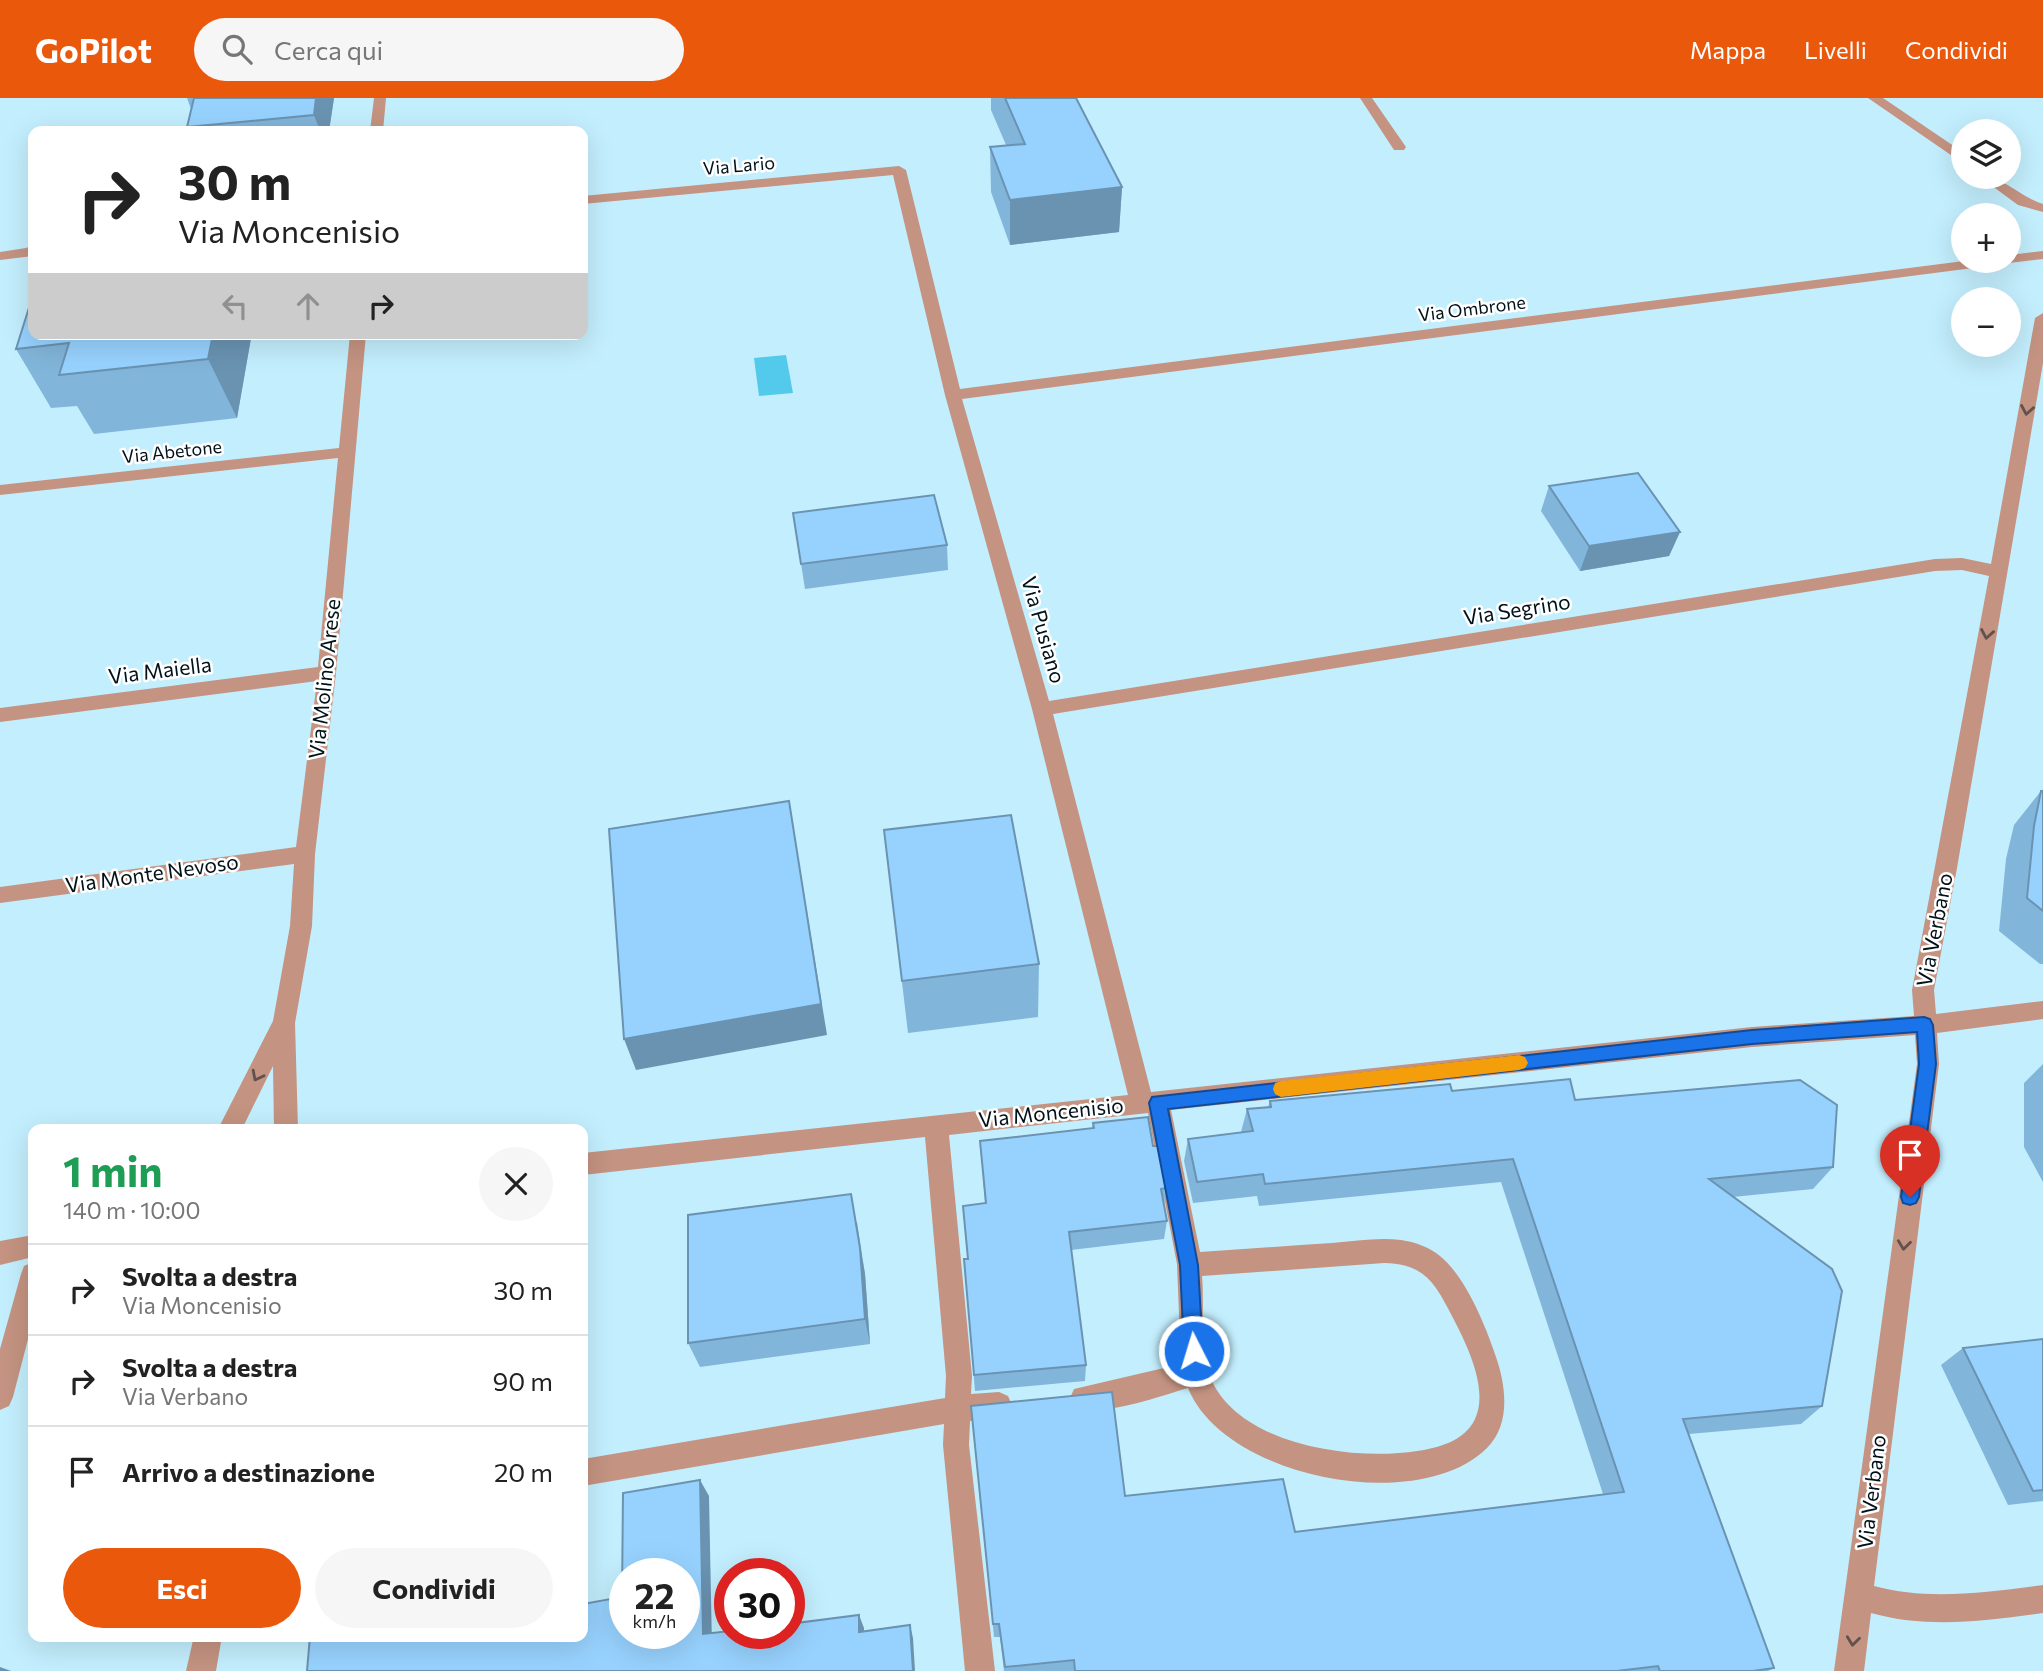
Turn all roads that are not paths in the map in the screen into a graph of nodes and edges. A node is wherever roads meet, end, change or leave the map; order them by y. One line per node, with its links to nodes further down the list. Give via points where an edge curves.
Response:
1 (380, 98): 4 (street)
2 (1366, 98): 5 (street)
3 (1874, 98): 6 (street)
4 (377, 126)
5 (1399, 148)
6 (1951, 151)
7 (899, 170): 9 (street, Via Lario); 18 (street, Via Pusiano)
8 (2005, 189): 10 (street)
9 (588, 200)
10 (2043, 208)
11 (28, 252): 13 (street)
12 (2043, 255): 14 (street)
13 (0, 256)
14 (2021, 258)
15 (1951, 267): 18 (street, Via Ombrone)
16 (2043, 318): 21 (street, Via Verbano, one-way to 21)
17 (357, 340): 19 (street, Via Molino Arese)
18 (953, 395): 23 (street, Via Pusiano)
19 (347, 452): 20 (street, Via Abetone); 22 (street, Via Molino Arese)
20 (0, 490)
21 (1998, 572): 23 (street, Via Segrino, via 1962,564 1935,565); 29 (street, Via Verbano, one-way to 29, via 1923,990)
22 (327, 673): 24 (street, Via Maiella); 25 (street, Via Molino Arese)
23 (1042, 709): 30 (street, Via Pusiano)
24 (0, 715)
25 (305, 854): 26 (street, Via Monte Nevoso); 28 (street, Via Molino Arese, via 301,926)
26 (0, 895)
27 (2043, 1010): 29 (street, Via Moncenisio)
28 (284, 1023): 31 (street, Via Molino Arese, one-way to 31); 32 (street, Via Molino Arese)
29 (1924, 1025): 30 (street, Via Moncenisio, via 1752,1037); 45 (street, Via Verbano, one-way to 45, via 1928,1064)
30 (1150, 1103): 33 (street, Via Moncenisio); 37 (street, Via Pusiano)
31 (233, 1124)
32 (286, 1124)
33 (936, 1125): 34 (street, Via Moncenisio); 43 (street, via 959,1376)
34 (588, 1163)
35 (28, 1247): 36 (street)
36 (0, 1253)
37 (1189, 1265): 39 (street, Via Pusiano); 39 (street, Via Pusiano, via 1384,1251 1423,1256 1438,1269 1466,1316 1492,1401 1489,1422 1477,1441 1454,1456 1387,1468 1341,1466 1294,1455 1232,1423 1212,1406)
38 (28, 1293): 40 (street)
39 (1197, 1373): 41 (street, via 1121,1393)
40 (0, 1398)
41 (1059, 1400)
42 (1021, 1403): 43 (street)
43 (957, 1409): 44 (street); 49 (street, via 956,1445)
44 (588, 1472)
45 (1858, 1595): 46 (street, via 1925,1610); 50 (street, Via Verbano, one-way to 50)
46 (2043, 1599)
47 (207, 1642): 48 (street)
48 (201, 1671)
49 (980, 1671)
50 (1849, 1671)

